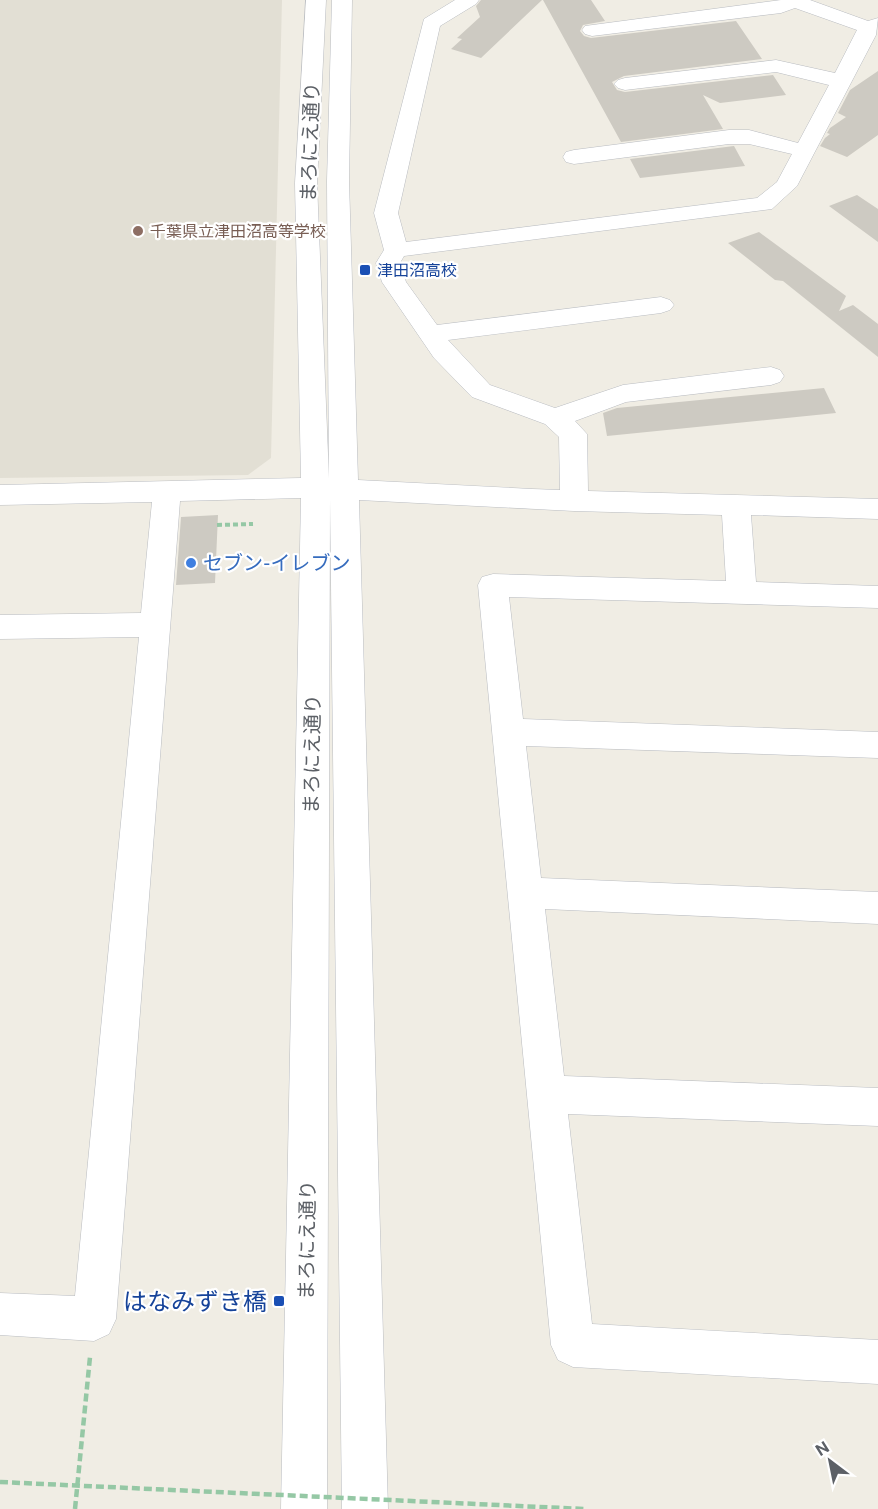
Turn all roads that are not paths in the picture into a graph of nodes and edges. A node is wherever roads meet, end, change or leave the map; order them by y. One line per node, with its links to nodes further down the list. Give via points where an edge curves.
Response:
1 (316, 0): 16 (street, まろにえ通り, via 306,183)
2 (342, 0): 16 (street, まろにえ通り)
3 (469, 0): 11 (street, via 431,23 386,213)
4 (793, 1): 5 (street); 6 (street, via 782,7)
5 (873, 26): 7 (street)
6 (591, 30)
7 (841, 81): 8 (street, via 776,66); 9 (street)
8 (625, 84)
9 (805, 151): 10 (street, via 749,137 729,137); 11 (street, via 786,186 764,204)
10 (573, 157)
11 (396, 250): 13 (street, via 388,262 394,282)
12 (662, 305): 13 (street)
13 (430, 334): 15 (street, via 481,391)
14 (771, 376): 15 (street, via 623,394)
15 (555, 418): 19 (street, via 573,434)
16 (330, 490): 17 (street); 19 (street); 34 (street, まろにえ通り); 35 (street, まろにえ通り)
17 (167, 492): 18 (street); 24 (street)
18 (0, 495)
19 (574, 501): 20 (street)
20 (736, 506): 21 (street); 22 (street)
21 (878, 509)
22 (742, 593): 23 (street); 26 (street, via 493,585)
23 (878, 597)
24 (154, 625): 25 (street); 32 (street, via 94,1319)
25 (0, 627)
26 (510, 732): 27 (street); 28 (street)
27 (878, 746)
28 (525, 893): 29 (street); 30 (street)
29 (878, 908)
30 (548, 1094): 31 (street); 33 (street, via 573,1345)
31 (878, 1107)
32 (0, 1314)
33 (878, 1362)
34 (304, 1509)
35 (365, 1509)

